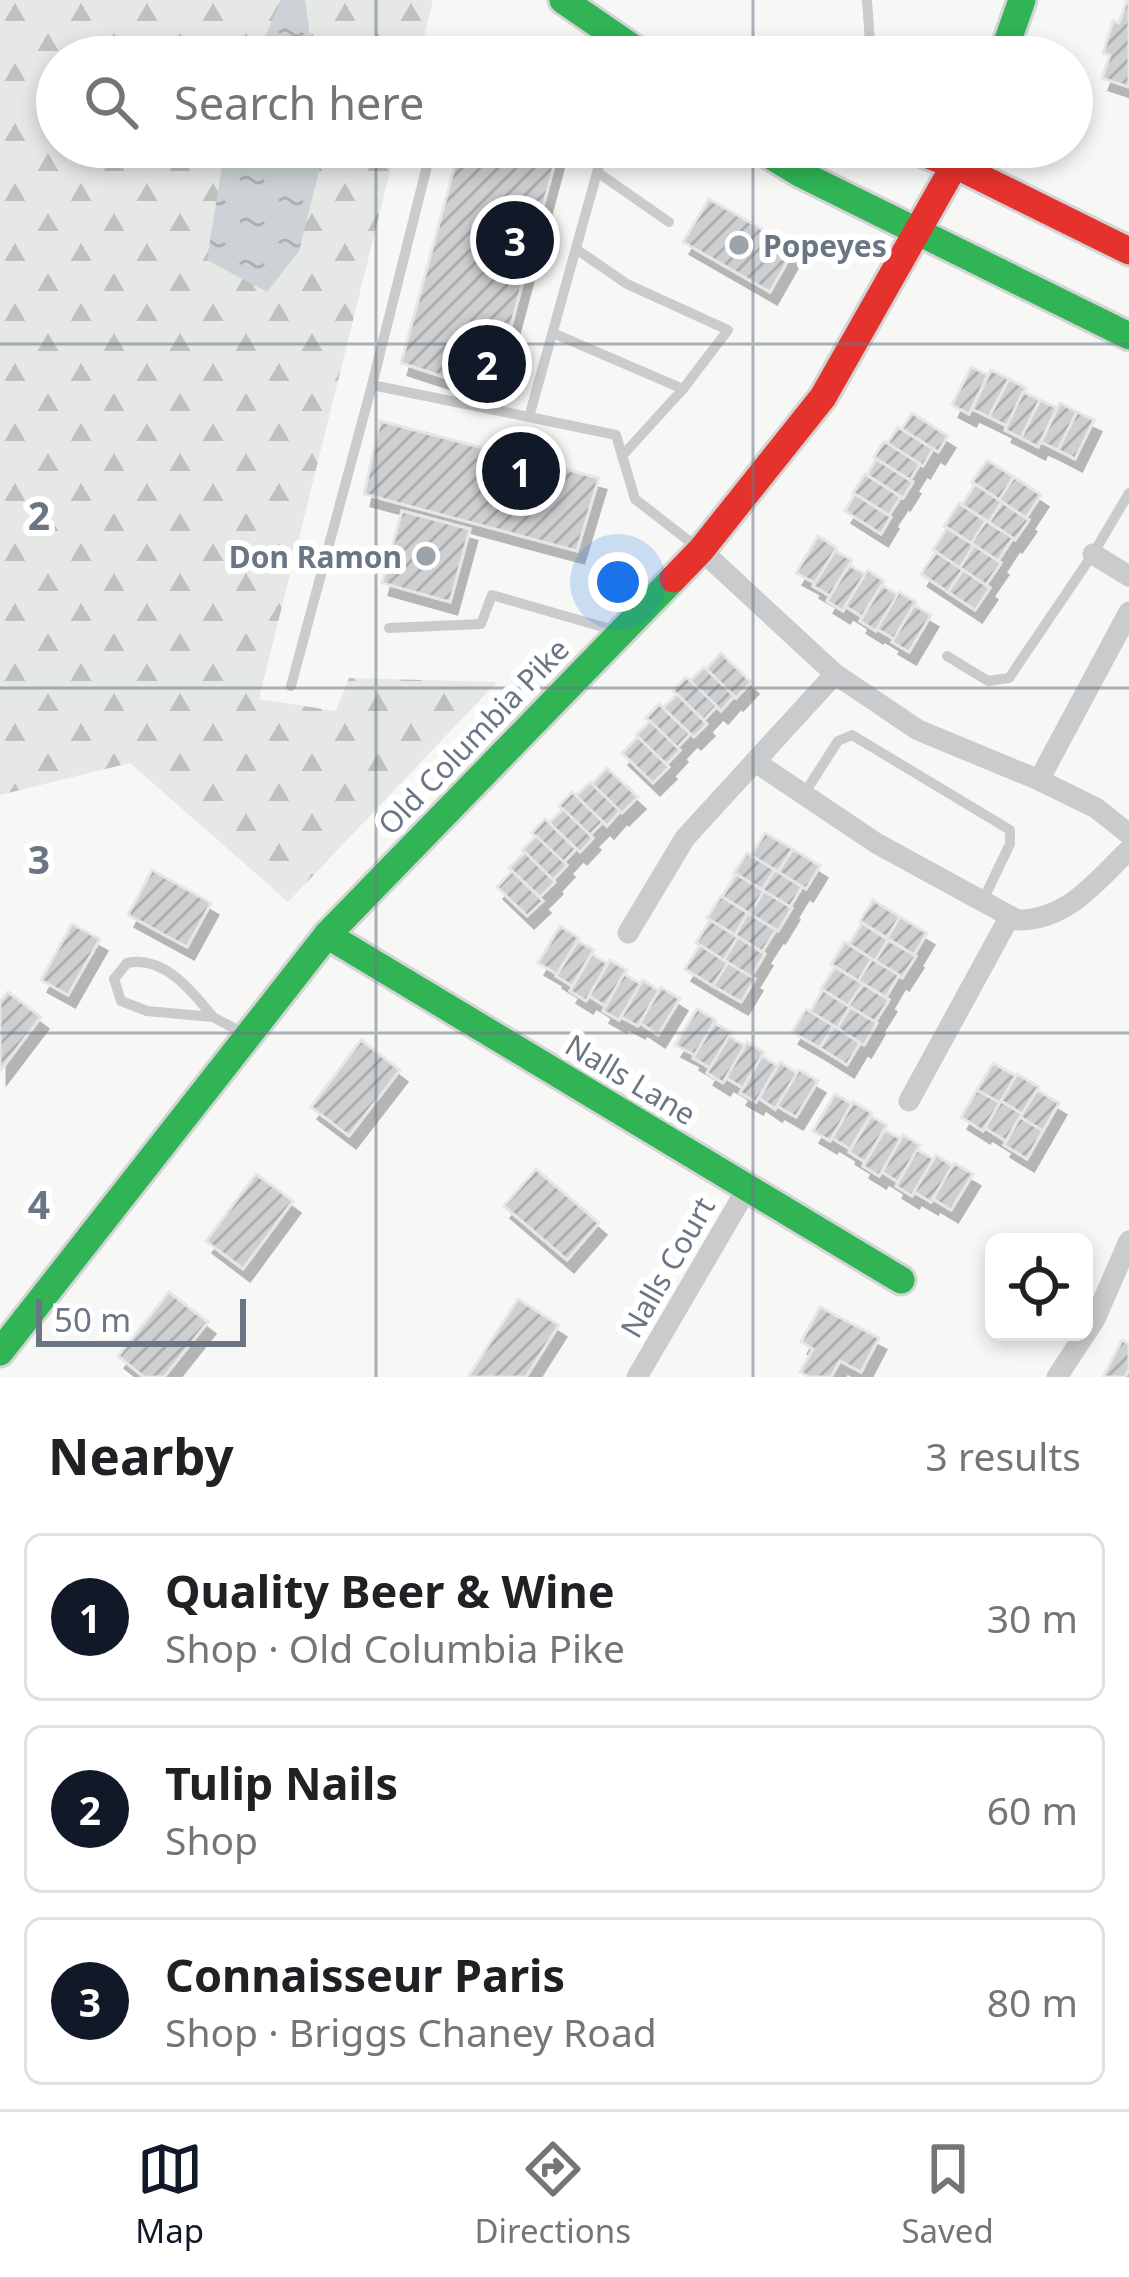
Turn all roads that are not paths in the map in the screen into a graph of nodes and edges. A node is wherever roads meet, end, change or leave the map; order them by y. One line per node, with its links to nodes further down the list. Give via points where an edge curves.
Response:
1 (563, 0): 4 (main road)
2 (867, 0): 5 (lane)
3 (1022, 0): 6 (main road)
4 (615, 36)
5 (870, 36)
6 (1009, 36)
7 (427, 168): 19 (lane)
8 (599, 168): 12 (lane)
9 (791, 168): 14 (main road)
10 (955, 168): 14 (main road, Old Columbia Pike)
11 (982, 168): 16 (main road)
12 (597, 172): 13 (lane); 15 (lane)
13 (669, 222)
14 (921, 231): 18 (main road); 24 (main road, Old Columbia Pike, via 823,397)
15 (576, 249): 17 (lane); 20 (lane, via 627,284 728,329)
16 (1129, 251)
17 (553, 333): 20 (lane); 21 (lane)
18 (1129, 337)
19 (372, 386): 21 (lane); 32 (lane)
20 (682, 389): 22 (lane)
21 (529, 417): 22 (lane, via 616,435)
22 (622, 456): 24 (lane, via 635,500)
23 (1129, 493): 25 (lane)
24 (701, 550): 29 (main road, Old Columbia Pike); 31 (street)
25 (1093, 554): 26 (street); 30 (lane, via 1009,678 988,681)
26 (1129, 576)
27 (1129, 612): 34 (street)
28 (389, 628): 29 (lane, via 481,624 492,595)
29 (620, 632): 41 (main road, Old Columbia Pike)
30 (946, 656)
31 (835, 674): 33 (street); 34 (street, via 918,730)
32 (291, 686)
33 (757, 763): 35 (street); 40 (street, via 685,838)
34 (1039, 780): 36 (street)
35 (804, 794): 38 (street); 38 (lane, via 838,741 851,735 1010,830)
36 (1129, 834)
37 (1129, 850): 39 (street, via 1066,910 1041,921)
38 (982, 901): 39 (street)
39 (1010, 916): 44 (street)
40 (628, 934)
41 (327, 935): 43 (main road, Old Columbia Pike); 45 (main road, Nalls Lane)
42 (213, 1018): 42 (lane, via 147,1011 121,1001 114,980 127,963 143,959 170,972); 43 (lane)
43 (248, 1035): 49 (main road, Old Columbia Pike)
44 (909, 1100)
45 (748, 1187): 48 (main road, Nalls Lane); 50 (street, Nalls Court)
46 (1129, 1241): 47 (street)
47 (1123, 1278): 51 (street)
48 (901, 1280)
49 (1, 1349)
50 (637, 1377)
51 (1057, 1377)

